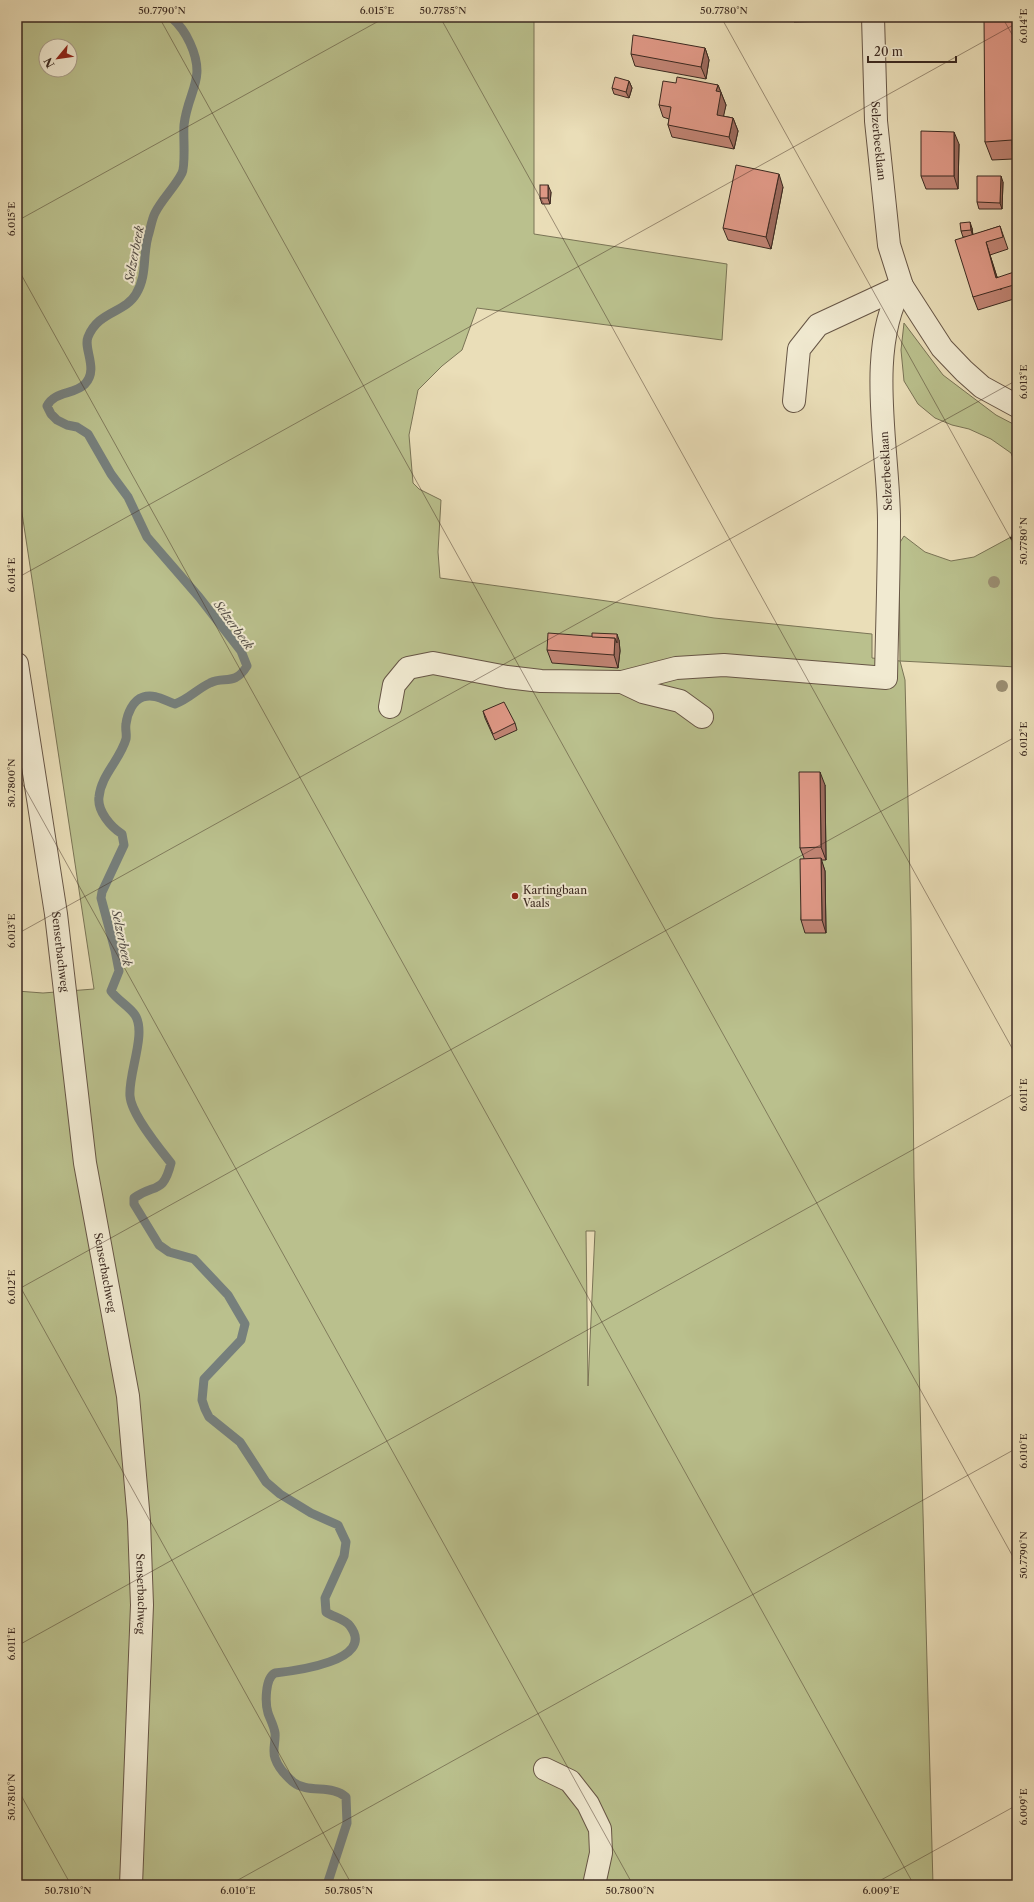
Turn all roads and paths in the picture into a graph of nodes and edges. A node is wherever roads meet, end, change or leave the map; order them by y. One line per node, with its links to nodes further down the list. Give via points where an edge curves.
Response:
1 (873, 17): 2 (street, Selzerbeeklaan, via 876,121 888,237)
2 (902, 286): 3 (street, via 818,325 799,349); 4 (street, Selzerbeeklaan, via 942,348 964,371 982,387); 8 (street, Selzerbeeklaan, via 893,301 885,328 882,358 889,520 886,678 724,664 676,668)
3 (794, 401)
4 (1017, 406)
5 (1011, 537): 6 (path)
6 (1017, 548)
7 (17, 664): 12 (street, Senserbachweg, via 56,914 85,1163 128,1396 139,1521 142,1605)
8 (622, 682): 9 (street, via 542,681 433,663 408,668 394,685); 10 (street, via 643,692 680,702)
9 (390, 707)
10 (702, 716)
11 (545, 1769): 13 (street, via 570,1781 588,1804 600,1829 601,1853)
12 (131, 1885)
13 (594, 1885)

